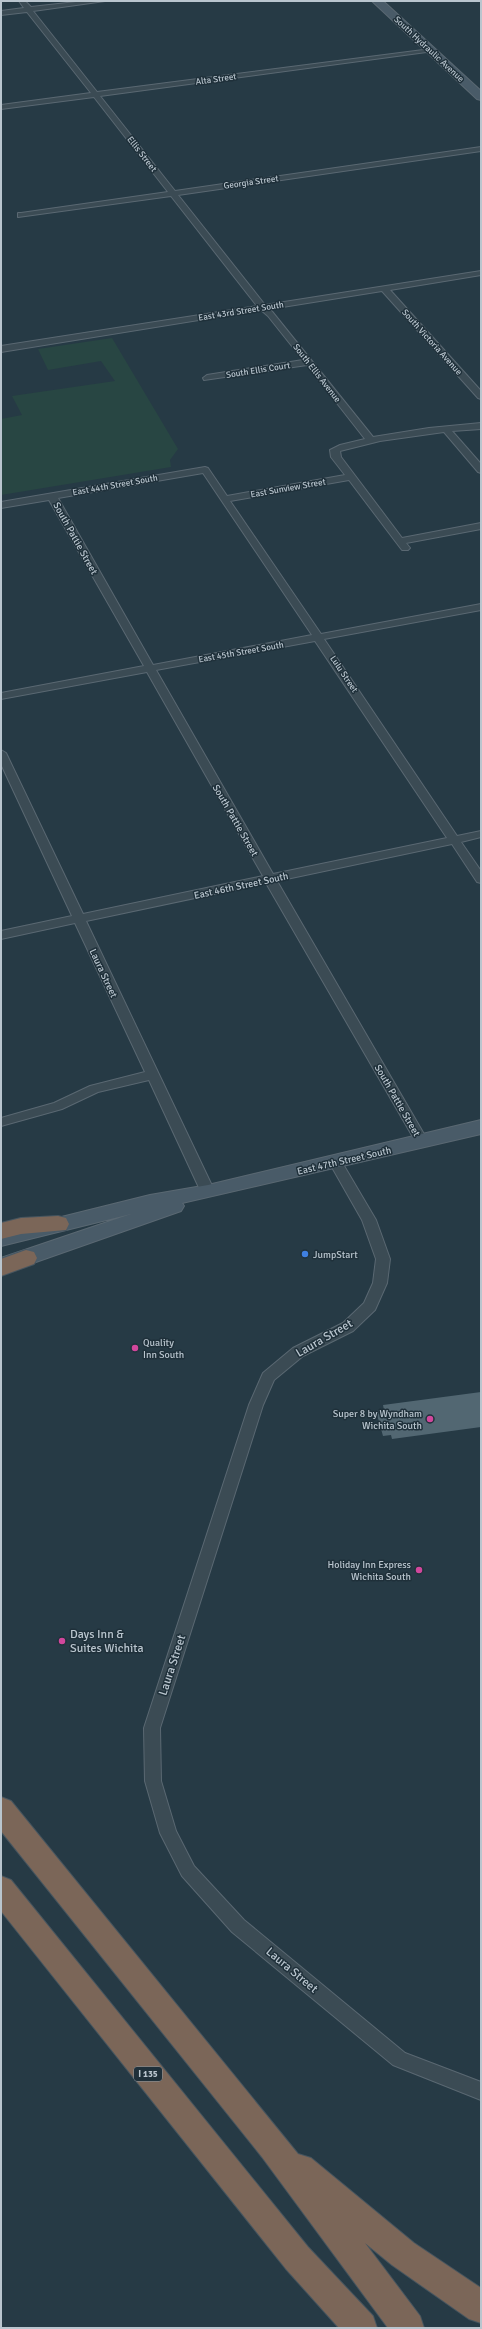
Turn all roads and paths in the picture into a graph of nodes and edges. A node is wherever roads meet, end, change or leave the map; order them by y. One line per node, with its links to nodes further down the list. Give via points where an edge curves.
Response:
1 (22, 1): 4 (street, Ellis Street)
2 (102, 1): 4 (street)
3 (377, 1): 6 (main road, South Hydraulic Avenue)
4 (29, 10): 5 (street); 7 (street, Ellis Street)
5 (1, 14)
6 (431, 51): 7 (street, Alta Street); 8 (main road, South Hydraulic Avenue)
7 (96, 95): 9 (street, Alta Street); 11 (street, Ellis Street)
8 (481, 98)
9 (1, 107)
10 (481, 149): 11 (street, Georgia Street)
11 (172, 193): 12 (street, Georgia Street); 15 (street, Ellis Street)
12 (21, 215)
13 (481, 273): 14 (street, East 43rd Street South)
14 (384, 288): 15 (street, East 43rd Street South); 19 (street, South Victoria Avenue)
15 (262, 307): 16 (street, East 43rd Street South); 17 (street, South Ellis Avenue, via 271,314)
16 (1, 349)
17 (309, 362): 18 (street, South Ellis Court); 22 (street, South Ellis Avenue)
18 (207, 378)
19 (481, 396)
20 (481, 426): 21 (street)
21 (446, 429): 22 (street); 24 (street)
22 (371, 441): 25 (street, via 338,447 335,450 336,456)
23 (205, 470): 26 (street, East 44th Street South); 27 (street, Lulu Street)
24 (481, 470)
25 (351, 477): 27 (street, East Sunview Street); 29 (street, via 402,544)
26 (52, 496): 28 (street, East 44th Street South); 32 (street, South Pattie Street)
27 (225, 499): 31 (street, Lulu Street)
28 (1, 505)
29 (481, 526)
30 (481, 607): 31 (street, East 45th Street South)
31 (319, 637): 32 (street, East 45th Street South); 36 (street, Lulu Street)
32 (150, 669): 33 (street, East 45th Street South); 37 (street, South Pattie Street)
33 (1, 696)
34 (1, 753): 39 (street, Laura Street)
35 (481, 834): 36 (street, East 46th Street South)
36 (454, 840): 37 (street, East 46th Street South); 38 (street, Lulu Street)
37 (269, 879): 39 (street, East 46th Street South); 44 (street, South Pattie Street)
38 (481, 879)
39 (78, 919): 40 (street, East 46th Street South); 41 (street, Laura Street)
40 (1, 935)
41 (152, 1075): 42 (street, via 94,1089 58,1106); 46 (street, Laura Street)
42 (1, 1122)
43 (481, 1127): 44 (main road, East 47th Street South)
44 (422, 1141): 45 (main road, East 47th Street South)
45 (335, 1162): 46 (main road, East 47th Street South); 54 (street, Laura Street, via 369,1220 383,1259 380,1283 370,1306 348,1327 298,1352 268,1377 256,1404 152,1728 153,1781 168,1833 188,1871 238,1926 399,2059)
46 (208, 1192): 47 (main road, East 47th Street South, via 150,1202); 50 (main road, East 47th Street South, via 146,1217)
47 (58, 1224): 48 (highway, via 21,1226); 49 (main road, East 47th Street South)
48 (1, 1231)
49 (1, 1240)
50 (26, 1258): 51 (highway)
51 (1, 1266)
52 (1, 1810): 55 (highway)
53 (1, 1889): 56 (highway, I 135)
54 (481, 2091)
55 (273, 2146): 57 (highway, via 403,2254); 60 (highway)
56 (298, 2258): 58 (highway); 59 (highway)
57 (481, 2307)
58 (344, 2328)
59 (361, 2328)
60 (408, 2328)

